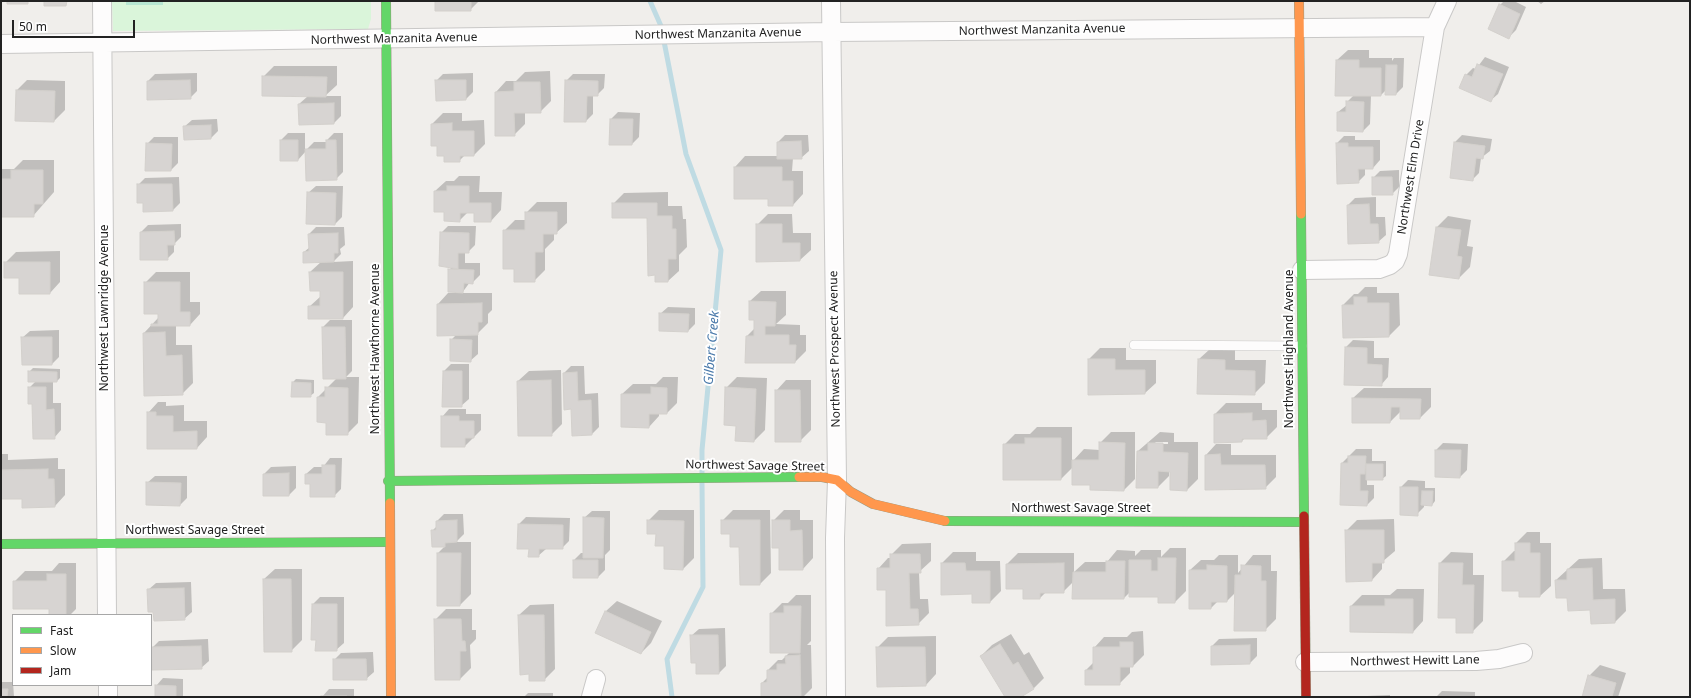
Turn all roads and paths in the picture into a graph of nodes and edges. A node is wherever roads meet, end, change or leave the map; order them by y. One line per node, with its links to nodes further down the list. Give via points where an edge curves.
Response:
1 (102, 1): 10 (street, Northwest Lawnridge Avenue)
2 (386, 1): 9 (street, Northwest Hawthorne Avenue)
3 (831, 1): 8 (street, Northwest Prospect Avenue)
4 (1300, 1): 6 (street, Northwest Highland Avenue)
5 (1447, 1): 7 (street, Northwest Elm Drive)
6 (1300, 27): 7 (street, Northwest Manzanita Avenue); 8 (street, Northwest Manzanita Avenue); 12 (street, Northwest Highland Avenue)
7 (1435, 27): 12 (street, Northwest Elm Drive, via 1395,261 1390,266 1379,269)
8 (832, 32): 9 (street, Northwest Manzanita Avenue); 15 (street, Northwest Prospect Avenue)
9 (386, 40): 10 (street, Northwest Manzanita Avenue); 16 (street, Northwest Hawthorne Avenue)
10 (103, 42): 11 (street, Northwest Manzanita Avenue); 19 (street, Northwest Lawnridge Avenue)
11 (1, 44)
12 (1302, 270): 14 (street, Northwest Highland Avenue)
13 (1134, 345): 14 (lane)
14 (1302, 346): 17 (street, Northwest Highland Avenue)
15 (837, 480): 16 (street, Northwest Savage Street, via 822,477 754,476); 17 (street, Northwest Savage Street, via 872,504 948,521); 29 (street, Northwest Prospect Avenue)
16 (388, 481): 18 (street, Northwest Hawthorne Avenue)
17 (1304, 522): 23 (street, Northwest Highland Avenue)
18 (389, 542): 19 (street, Northwest Savage Street); 27 (street, Northwest Hawthorne Avenue)
19 (107, 543): 20 (street, Northwest Savage Street); 21 (street, Northwest Lawnridge Avenue)
20 (1, 544)
21 (107, 614)
22 (1523, 653): 23 (street, Northwest Hewitt Lane, via 1476,661)
23 (1306, 662): 30 (street, Northwest Highland Avenue)
24 (596, 679): 28 (street)
25 (108, 686): 26 (street)
26 (108, 697)
27 (391, 697)
28 (591, 697)
29 (836, 697)
30 (1306, 697)

